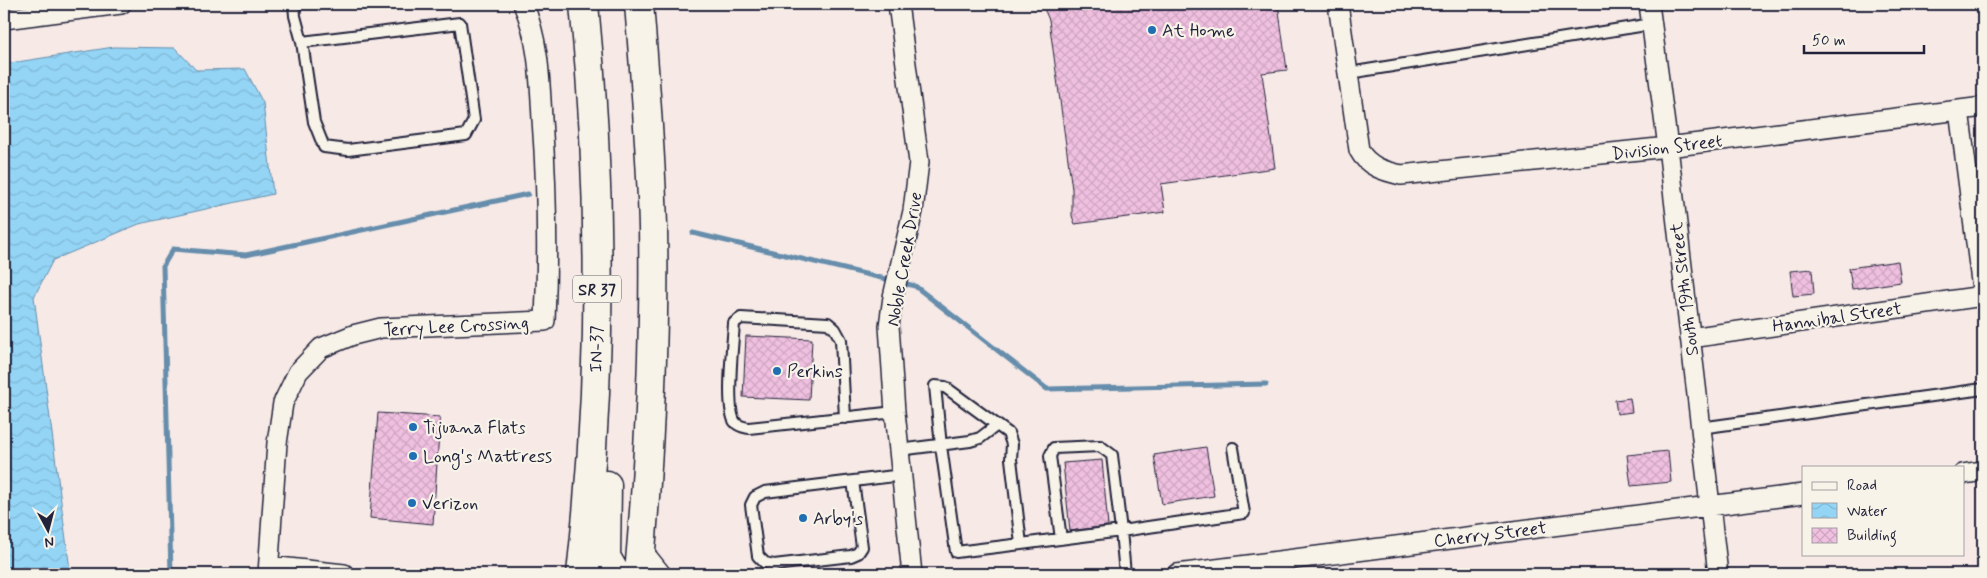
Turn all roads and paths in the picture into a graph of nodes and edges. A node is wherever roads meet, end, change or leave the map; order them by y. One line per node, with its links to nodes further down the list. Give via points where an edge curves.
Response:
1 (121, 4): 9 (street)
2 (294, 4): 11 (lane)
3 (523, 4): 37 (street, Terry Lee Crossing, via 529,16 540,80 548,217 545,321 381,328 322,348 298,372 283,403 277,443)
4 (584, 4): 20 (highway, IN-37 / SR 37, via 597,238)
5 (639, 4): 36 (highway, via 646,82 653,305)
6 (898, 4): 19 (street, Noble Creek Drive, via 919,162 913,211 889,326)
7 (1338, 4): 12 (street)
8 (1649, 4): 10 (street, South 19th Street)
9 (4, 20)
10 (1652, 24): 12 (lane); 15 (street, South 19th Street)
11 (302, 42): 11 (lane, via 314,122 324,147 348,150 466,135 474,120 460,24)
12 (1349, 73): 15 (street, Division Street, via 1359,150 1375,167 1401,176)
13 (1983, 107): 14 (street, Division Street)
14 (1959, 110): 15 (street, Division Street); 16 (street)
15 (1668, 147): 17 (street, South 19th Street)
16 (1983, 297): 17 (street, Hannibal Street)
17 (1690, 338): 23 (street, South 19th Street)
18 (1983, 389): 23 (lane)
19 (895, 412): 21 (lane); 26 (street, Noble Creek Drive)
20 (594, 418): 39 (highway, IN-37 / SR 37); 40 (highway, via 607,469 606,557)
21 (846, 418): 21 (lane, via 750,428 735,422 730,395 734,323 741,318 828,323 841,340)
22 (997, 425): 24 (lane, via 975,440); 24 (lane, via 945,387 935,386); 35 (lane, via 1008,433 1012,444)
23 (1700, 428): 32 (street, South 19th Street)
24 (941, 446): 26 (lane); 35 (lane, via 956,552)
25 (1234, 448): 33 (lane, via 1244,513)
26 (900, 450): 29 (street, Noble Creek Drive)
27 (1983, 472): 28 (street)
28 (1964, 474)
29 (902, 475): 30 (lane); 42 (street, Noble Creek Drive)
30 (853, 481): 30 (lane, via 765,492 755,497 751,504 758,556 765,563 774,565 858,553 862,547)
31 (1802, 494): 32 (street, Cherry Street)
32 (1710, 506): 44 (street, Cherry Street); 45 (street, South 19th Street)
33 (1121, 531): 34 (lane); 34 (lane, via 1112,455 1100,446 1054,448 1050,456); 43 (lane)
34 (1060, 539): 35 (lane)
35 (1022, 544)
36 (640, 562): 41 (street)
37 (269, 570): 38 (street)
38 (344, 574)
39 (581, 574)
40 (616, 574)
41 (661, 574)
42 (912, 574)
43 (1125, 574)
44 (1177, 574)
45 (1718, 574)

